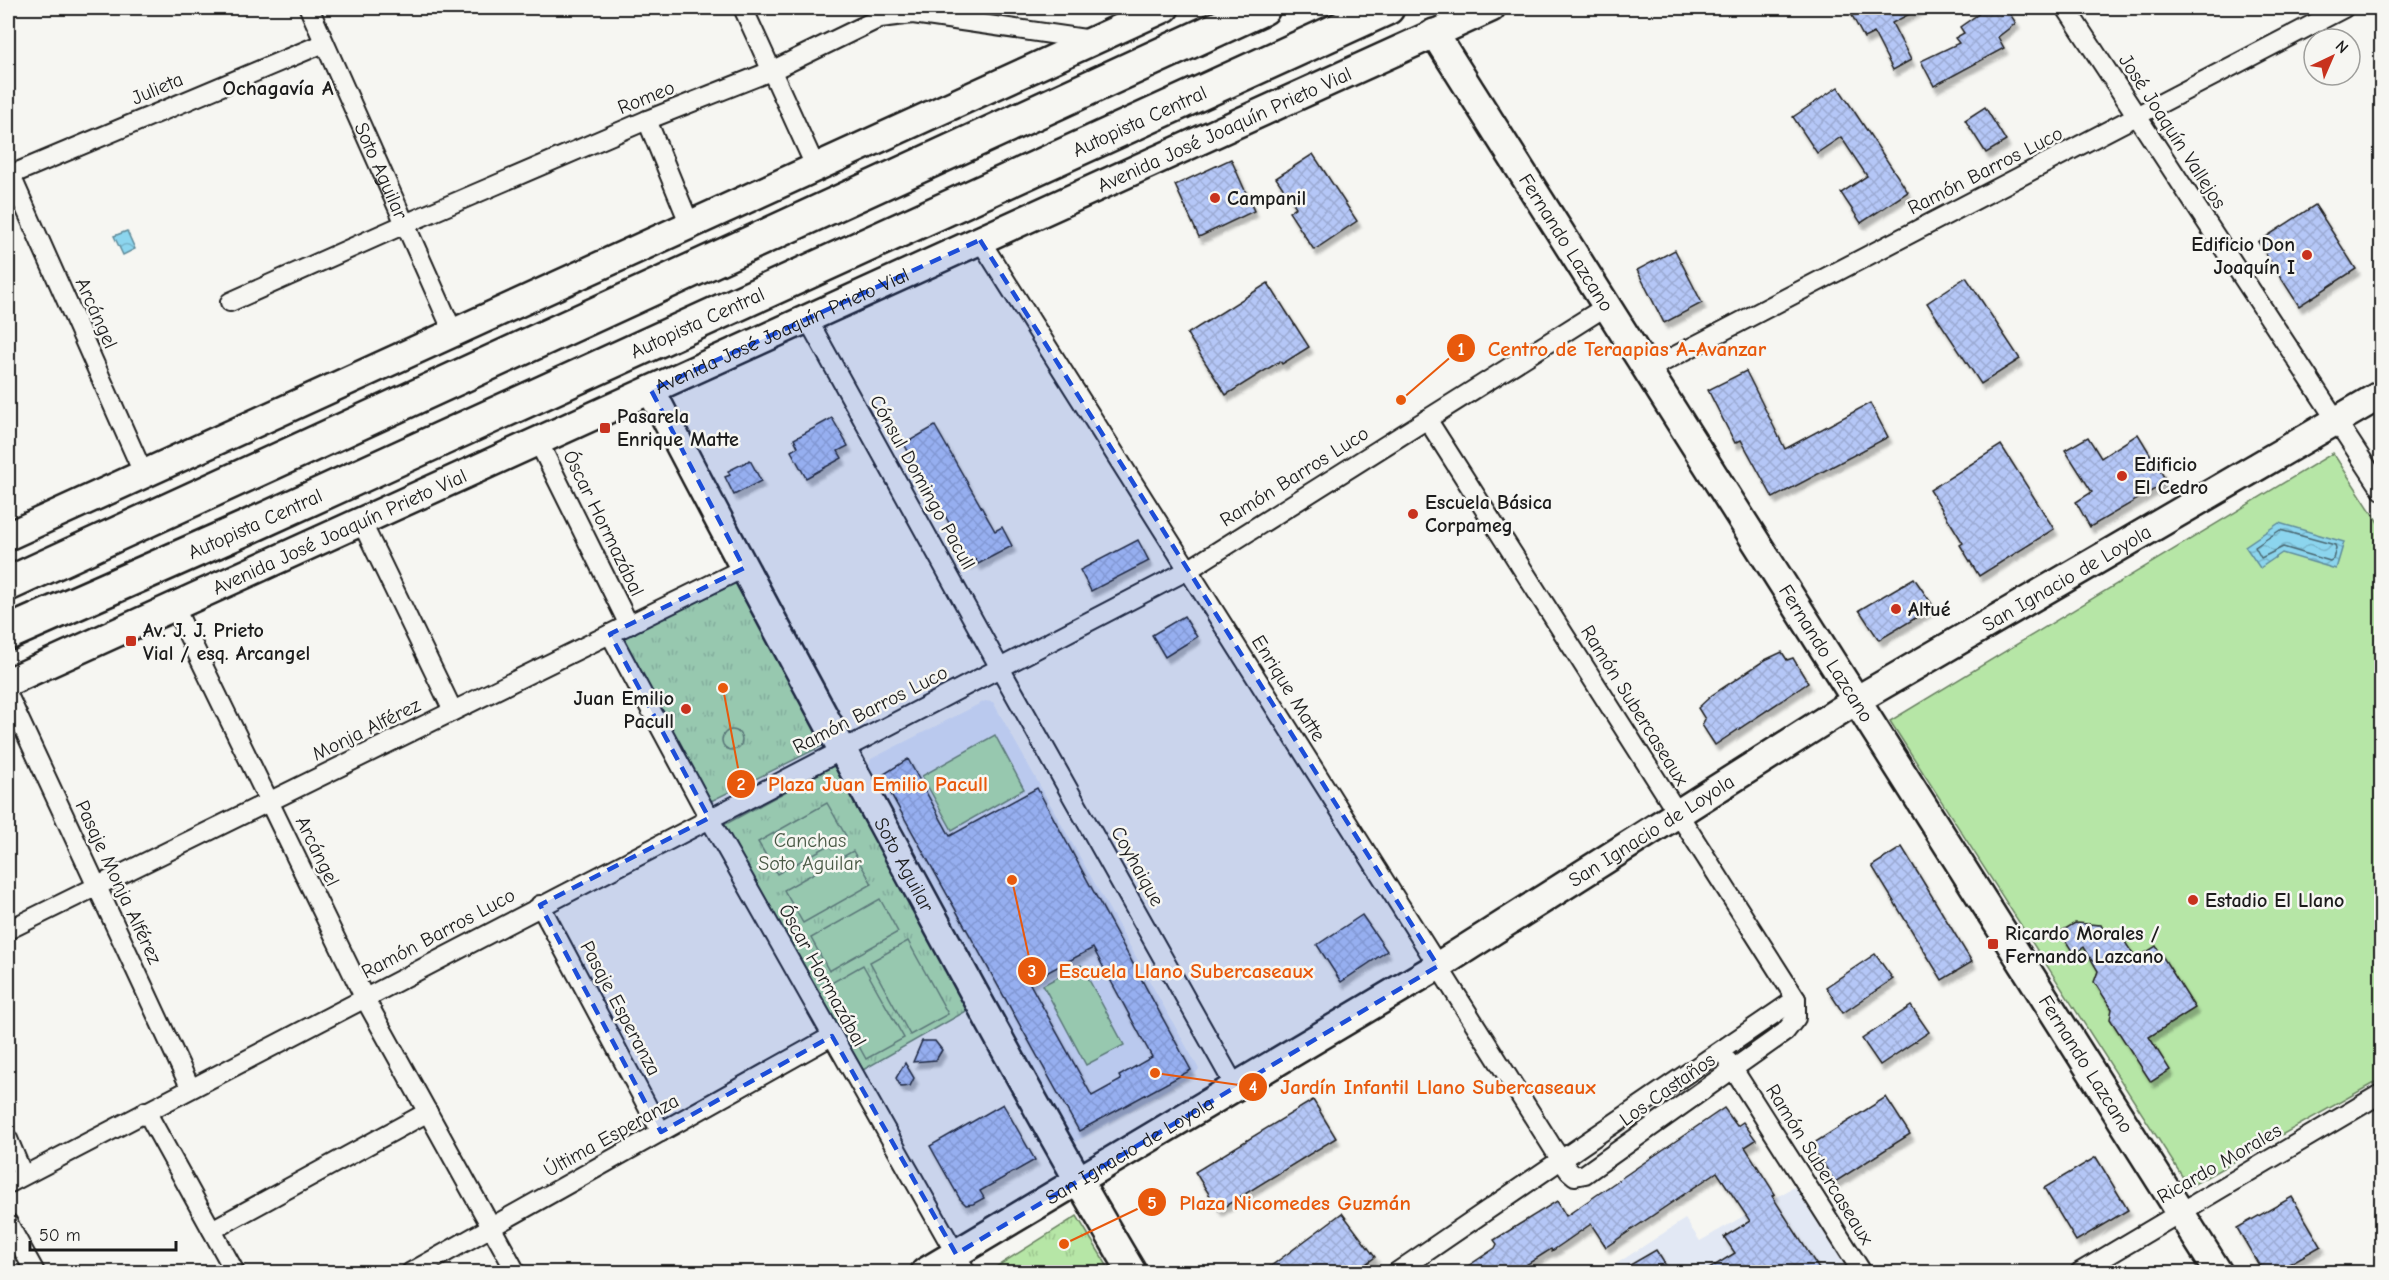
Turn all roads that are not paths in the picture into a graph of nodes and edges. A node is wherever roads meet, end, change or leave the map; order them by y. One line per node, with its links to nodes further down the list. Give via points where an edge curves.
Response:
1 (312, 8): 11 (street, Soto Aguilar)
2 (743, 8): 12 (street)
3 (1165, 8): 10 (street)
4 (1263, 8): 36 (highway)
5 (1387, 8): 39 (highway, Autopista Central)
6 (1491, 8): 9 (street, Avenida José Joaquín Prieto Vial)
7 (2066, 8): 13 (street, José Joaquín Vallejos)
8 (2344, 8): 13 (street, Ramón Barros Luco)
9 (1434, 33): 19 (street, Avenida José Joaquín Prieto Vial); 21 (street, Fernando Lazcano)
10 (1094, 40): 12 (street, Romeo, via 902,14 880,18); 15 (street)
11 (324, 42): 16 (street, Julieta); 17 (street, Soto Aguilar)
12 (771, 71): 14 (street, Romeo); 15 (street)
13 (2137, 116): 24 (street, Ramón Barros Luco); 28 (street, José Joaquín Vallejos)
14 (648, 120): 17 (street, Romeo); 18 (street)
15 (816, 168): 18 (street)
16 (8, 173): 30 (street, Arcángel)
17 (405, 224): 20 (street, Romeo); 23 (street, Soto Aguilar)
18 (690, 225): 23 (street)
19 (980, 240): 22 (street, Avenida José Joaquín Prieto Vial); 35 (street, Enrique Matte)
20 (230, 302)
21 (1605, 307): 24 (street, Fernando Lazcano); 27 (street, Ramón Barros Luco)
22 (807, 318): 25 (street, Avenida José Joaquín Prieto Vial); 41 (street, Cónsul Domingo Pacull)
23 (454, 334): 30 (street)
24 (1646, 371): 44 (street, Fernando Lazcano)
25 (651, 390): 29 (street, Avenida José Joaquín Prieto Vial); 34 (street, Soto Aguilar)
26 (2382, 394): 28 (street, San Ignacio de Loyola)
27 (1427, 419): 35 (street, Ramón Barros Luco); 48 (street, Ramón Subercaseaux)
28 (2336, 420): 31 (street, José Joaquín Vallejos); 44 (street, San Ignacio de Loyola)
29 (538, 441): 32 (street, Avenida José Joaquín Prieto Vial); 38 (street, Óscar Hormazábal)
30 (144, 475): 33 (street)
31 (2382, 490)
32 (362, 521): 37 (street, Avenida José Joaquín Prieto Vial); 45 (street)
33 (8, 536)
34 (744, 568): 38 (street, Monja Alférez); 46 (street, Soto Aguilar)
35 (1188, 570): 41 (street, Ramón Barros Luco); 53 (street, Enrique Matte)
36 (8, 584)
37 (174, 606): 42 (street, Avenida José Joaquín Prieto Vial); 47 (street, Arcángel)
38 (629, 625): 40 (street, Monja Alférez)
39 (8, 633)
40 (610, 634): 45 (street, Monja Alférez); 49 (street, Óscar Hormazábal)
41 (1000, 667): 46 (street, Ramón Barros Luco); 60 (street, Coyhaique)
42 (8, 682)
43 (8, 695): 50 (street, Pasaje Monja Alférez)
44 (1855, 701): 48 (street, San Ignacio de Loyola); 69 (street, Fernando Lazcano)
45 (453, 711): 47 (street, Monja Alférez)
46 (842, 749): 49 (street, Ramón Barros Luco); 68 (street, Soto Aguilar)
47 (269, 802): 50 (street, Monja Alférez); 54 (street, Arcángel)
48 (1678, 814): 53 (street, San Ignacio de Loyola); 55 (street, Ramón Subercaseaux)
49 (709, 818): 51 (street, Ramón Barros Luco); 56 (street, Óscar Hormazábal)
50 (96, 887): 52 (street, Monja Alférez); 59 (street, Pasaje Monja Alférez)
51 (540, 905): 54 (street, Ramón Barros Luco); 64 (street, Pasaje Esperanza)
52 (8, 930)
53 (1438, 966): 60 (street, San Ignacio de Loyola); 66 (street, Enrique Matte)
54 (364, 997): 59 (street, Ramón Barros Luco); 63 (street, Arcángel)
55 (1796, 999): 57 (street, Los Castaños); 58 (street, Los Castaños, via 1796,1018 1785,1032)
56 (832, 1036): 64 (street, Última Esperanza); 73 (street, Óscar Hormazábal)
57 (1720, 1050): 58 (street, Ramón Subercaseaux); 66 (street, Los Castaños)
58 (1733, 1070): 66 (street, Los Castaños, via 1585,1174 1575,1176); 81 (street, Ramón Subercaseaux)
59 (190, 1087): 62 (street, Ramón Barros Luco)
60 (1236, 1088): 68 (street, San Ignacio de Loyola)
61 (2382, 1093): 69 (street, Ricardo Morales)
62 (146, 1111): 67 (street, Ramón Barros Luco); 72 (street)
63 (428, 1112): 71 (street, Arcángel); 72 (street)
64 (661, 1132): 71 (street, Última Esperanza)
65 (8, 1140): 67 (street)
66 (1561, 1159): 80 (street, Los Castaños)
67 (15, 1179)
68 (1078, 1181): 73 (street, San Ignacio de Loyola); 79 (street, Soto Aguilar)
69 (2179, 1212): 82 (street, Ricardo Morales); 83 (street, Fernando Lazcano)
70 (8, 1223): 74 (street)
71 (492, 1227): 76 (street, Última Esperanza); 77 (street, Arcángel)
72 (212, 1230): 75 (street)
73 (961, 1263): 78 (street, San Ignacio de Loyola)
74 (35, 1272)
75 (235, 1272)
76 (411, 1272)
77 (516, 1272)
78 (925, 1272)
79 (1132, 1272)
80 (1397, 1272)
81 (1862, 1272)
82 (2080, 1272)
83 (2218, 1272)

